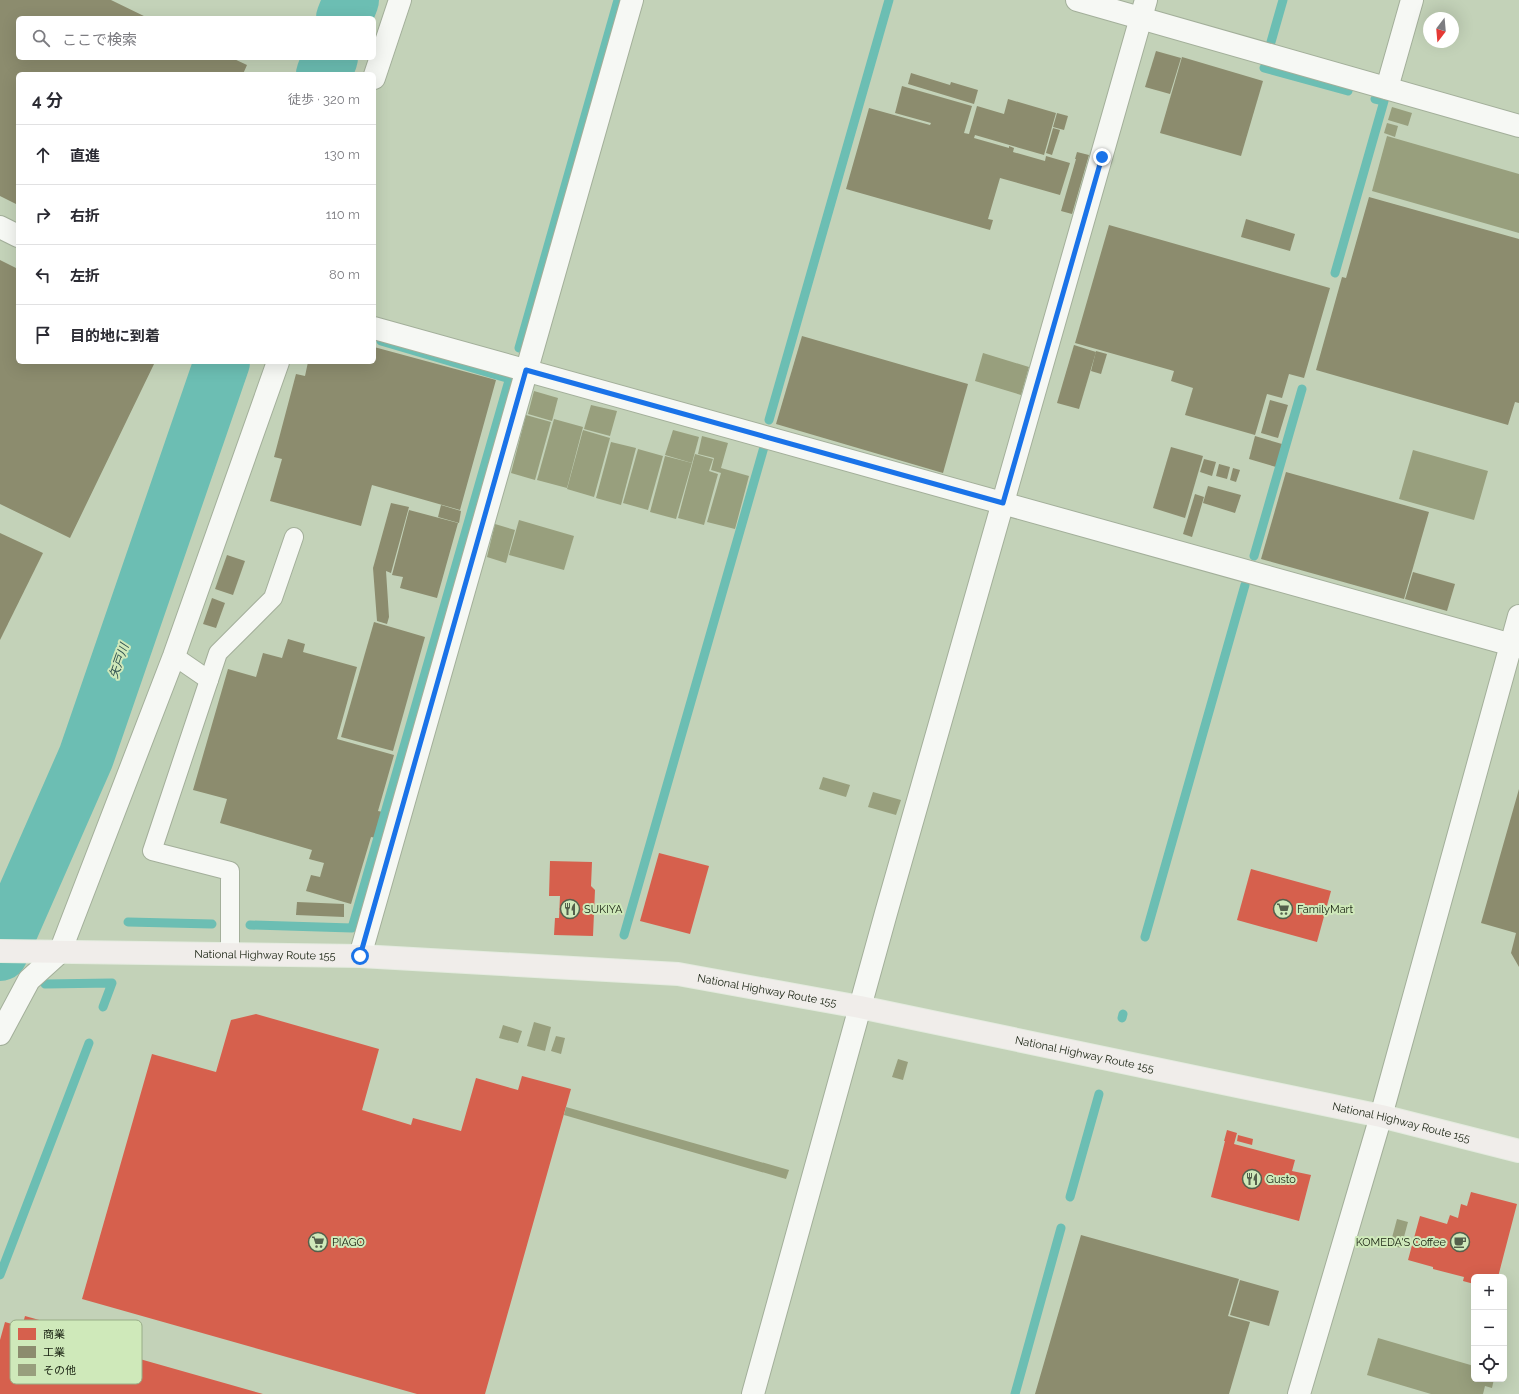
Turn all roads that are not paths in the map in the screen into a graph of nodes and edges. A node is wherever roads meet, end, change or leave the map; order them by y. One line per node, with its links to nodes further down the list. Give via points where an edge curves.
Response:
1 (400, 0): 6 (street)
2 (632, 0): 13 (street)
3 (1077, 0): 5 (street)
4 (1412, 0): 7 (street)
5 (1144, 9): 7 (street); 14 (street)
6 (376, 72)
7 (1387, 88): 8 (street)
8 (1519, 126)
9 (0, 226): 10 (street)
10 (16, 235)
11 (376, 329): 13 (street)
12 (277, 364): 18 (street)
13 (526, 370): 14 (street); 23 (street)
14 (1003, 503): 17 (street); 24 (street)
15 (294, 537): 19 (lane, via 273,598 218,653)
16 (1519, 616): 17 (street)
17 (1515, 646): 26 (street)
18 (174, 656): 19 (lane); 21 (street)
19 (210, 680): 22 (lane, via 152,851 230,871)
20 (0, 951): 21 (highway, National Highway Route 155)
21 (52, 952): 22 (highway, National Highway Route 155); 25 (street, via 29,980)
22 (230, 955): 23 (highway, National Highway Route 155)
23 (360, 956): 24 (highway, National Highway Route 155, via 678,974)
24 (860, 1007): 26 (highway, National Highway Route 155); 28 (street)
25 (0, 1034)
26 (1381, 1116): 27 (highway, National Highway Route 155); 29 (street)
27 (1519, 1150)
28 (753, 1394)
29 (1299, 1394)

